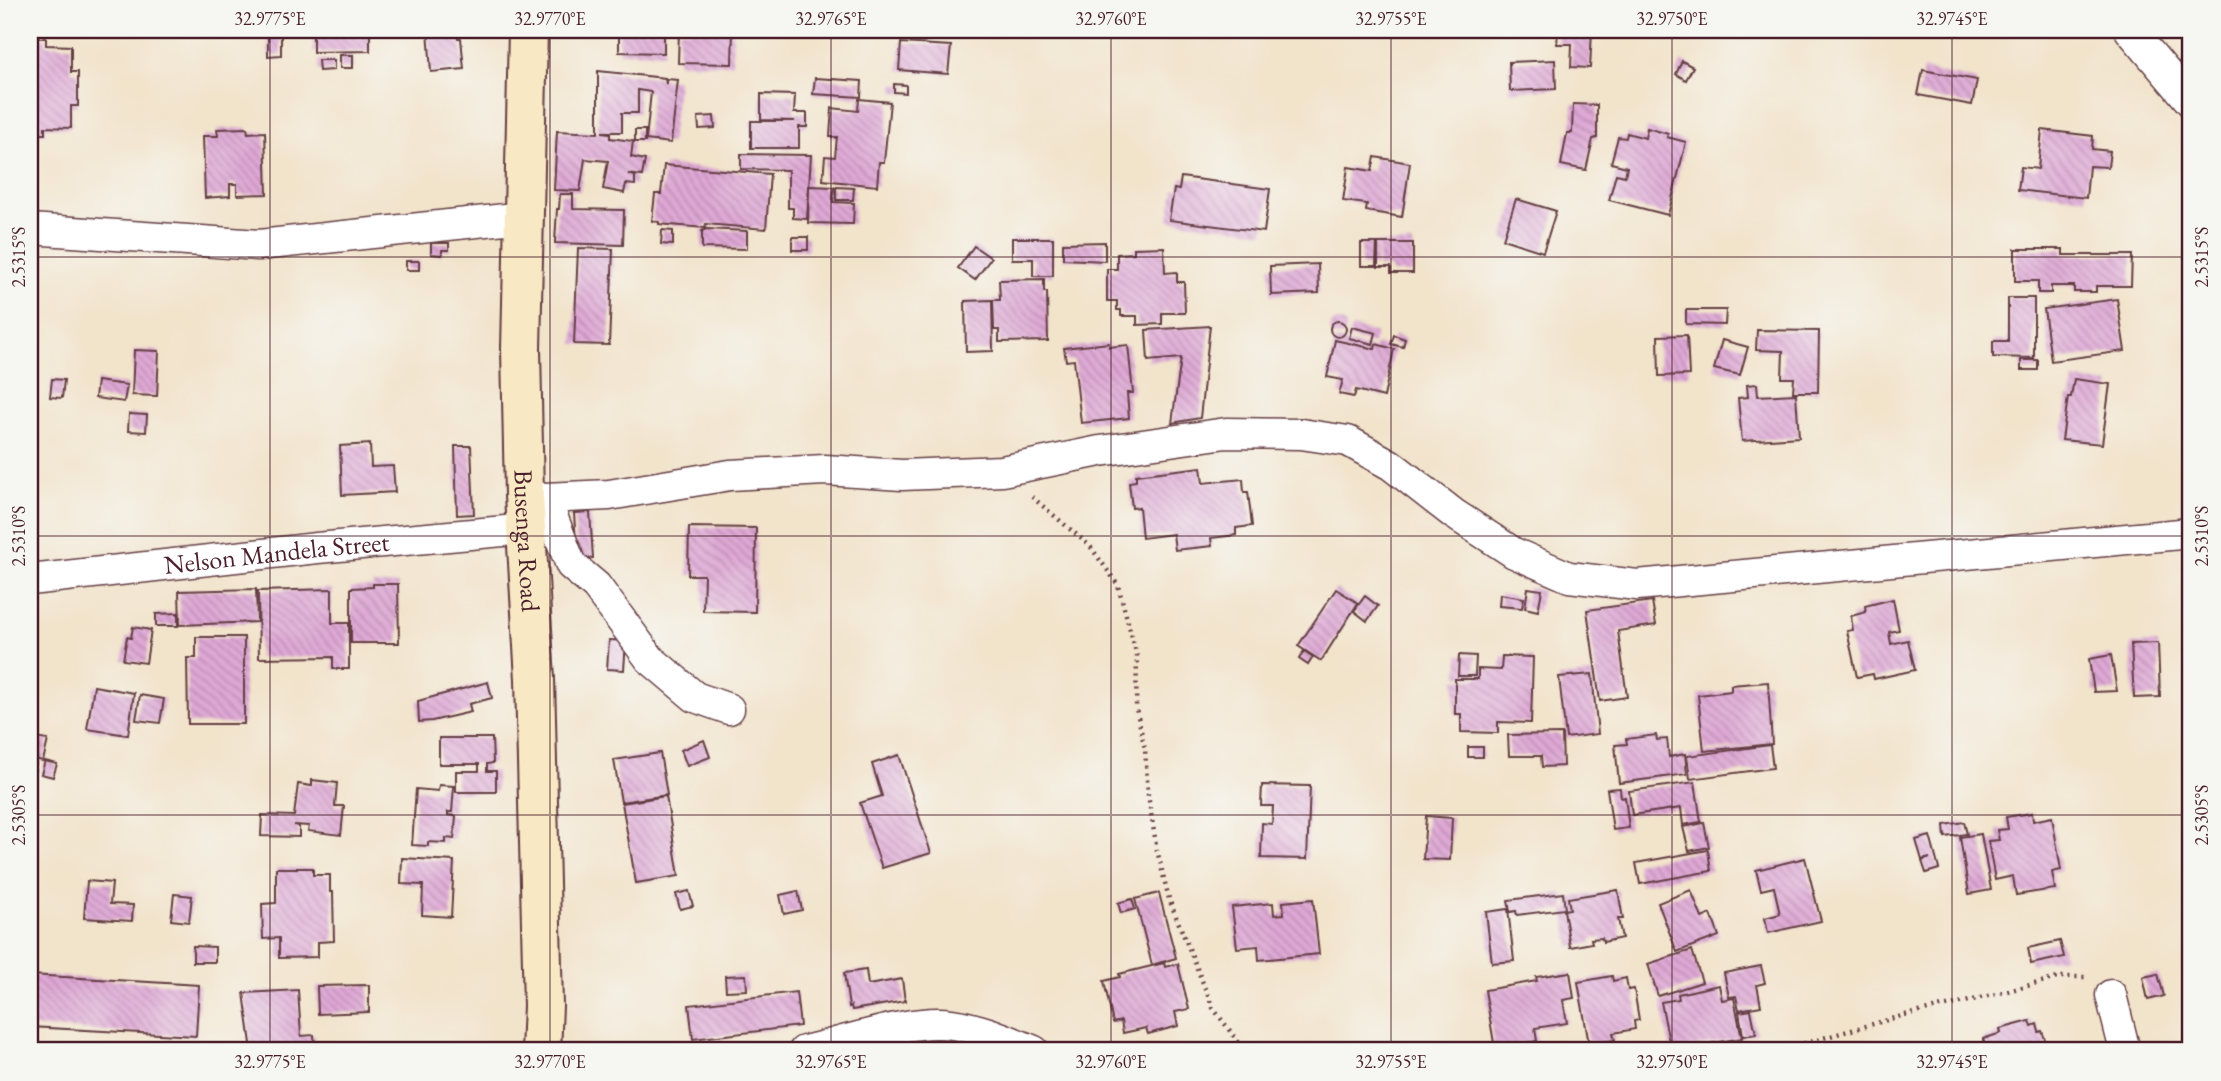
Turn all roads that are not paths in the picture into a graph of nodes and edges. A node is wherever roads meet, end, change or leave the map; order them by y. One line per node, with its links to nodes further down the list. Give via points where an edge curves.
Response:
1 (528, 30): 4 (street, Busenga Road)
2 (2130, 30): 3 (street)
3 (2191, 102)
4 (524, 217): 5 (street, via 260,246); 6 (street, Busenga Road, via 521,349)
5 (30, 229)
6 (532, 508): 7 (street, Nelson Mandela Street, via 730,475 825,470 902,475 1002,471 1226,433 1348,441 1391,465 1514,553 1569,577 1637,585); 8 (street, Nelson Mandela Street, via 317,548); 9 (street, via 571,565 596,586 650,659 695,697); 11 (street, Busenga Road)
7 (2191, 533)
8 (30, 580)
9 (729, 709)
10 (2111, 995): 14 (street)
11 (541, 1051)
12 (804, 1051): 13 (street, via 859,1036 950,1023 993,1033)
13 (1034, 1051)
14 (2124, 1051)

